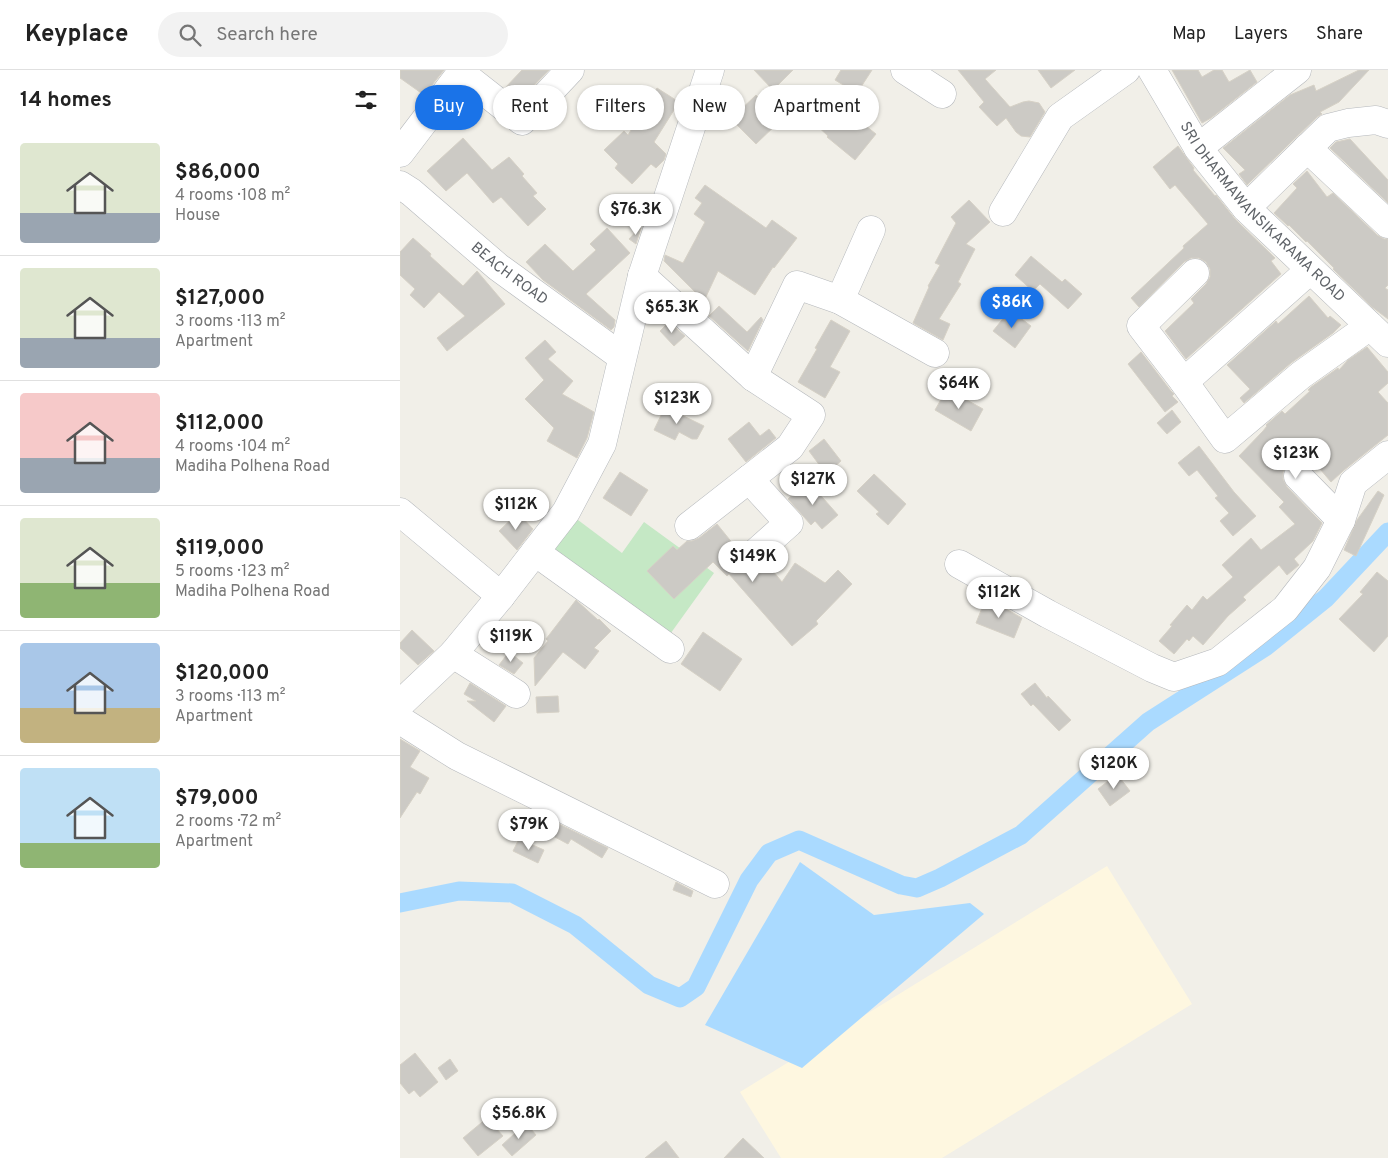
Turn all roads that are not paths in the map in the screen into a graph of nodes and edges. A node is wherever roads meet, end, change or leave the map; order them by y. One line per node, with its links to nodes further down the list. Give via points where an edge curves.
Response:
1 (570, 70): 11 (street, via 522,121 461,73)
2 (710, 70): 19 (street)
3 (906, 70): 7 (street)
4 (1126, 70): 14 (street, via 1060,117)
5 (1152, 70): 9 (street, SRI DHARMAWANSIKARAMA ROAD)
6 (1297, 70): 9 (street)
7 (942, 94)
8 (1388, 124): 10 (street, via 1376,120 1328,128)
9 (1198, 148): 13 (street, SRI DHARMAWANSIKARAMA ROAD)
10 (1307, 148): 13 (street); 15 (street)
11 (400, 153)
12 (400, 185): 23 (street, BEACH ROAD, via 498,267)
13 (1246, 208): 17 (street, SRI DHARMAWANSIKARAMA ROAD)
14 (1003, 212)
15 (1388, 224)
16 (871, 230): 20 (street)
17 (1310, 270): 21 (street, SRI DHARMAWANSIKARAMA ROAD); 25 (street)
18 (1195, 273): 25 (street, via 1141,326)
19 (642, 276): 23 (street); 24 (street)
20 (840, 300): 22 (street); 24 (street, via 797,285)
21 (1379, 334): 25 (street, via 1301,375 1225,439)
22 (935, 353)
23 (622, 357): 32 (street, via 602,444 566,512)
24 (753, 377): 28 (street, via 811,415 790,447)
25 (1184, 382)
26 (1388, 455): 30 (street, via 1353,483)
27 (1298, 476): 30 (street)
28 (749, 480): 31 (street); 33 (street, via 789,523)
29 (400, 512): 35 (street)
30 (1341, 520): 34 (street, via 1317,568 1285,609 1218,662 1174,677 1048,614)
31 (689, 526)
32 (535, 552): 35 (street); 36 (street)
33 (753, 556)
34 (960, 564)
35 (501, 596): 37 (street)
36 (670, 649)
37 (453, 654): 38 (street); 39 (street)
38 (516, 694)
39 (400, 704)
40 (400, 720): 41 (street, via 457,756)
41 (715, 884)

